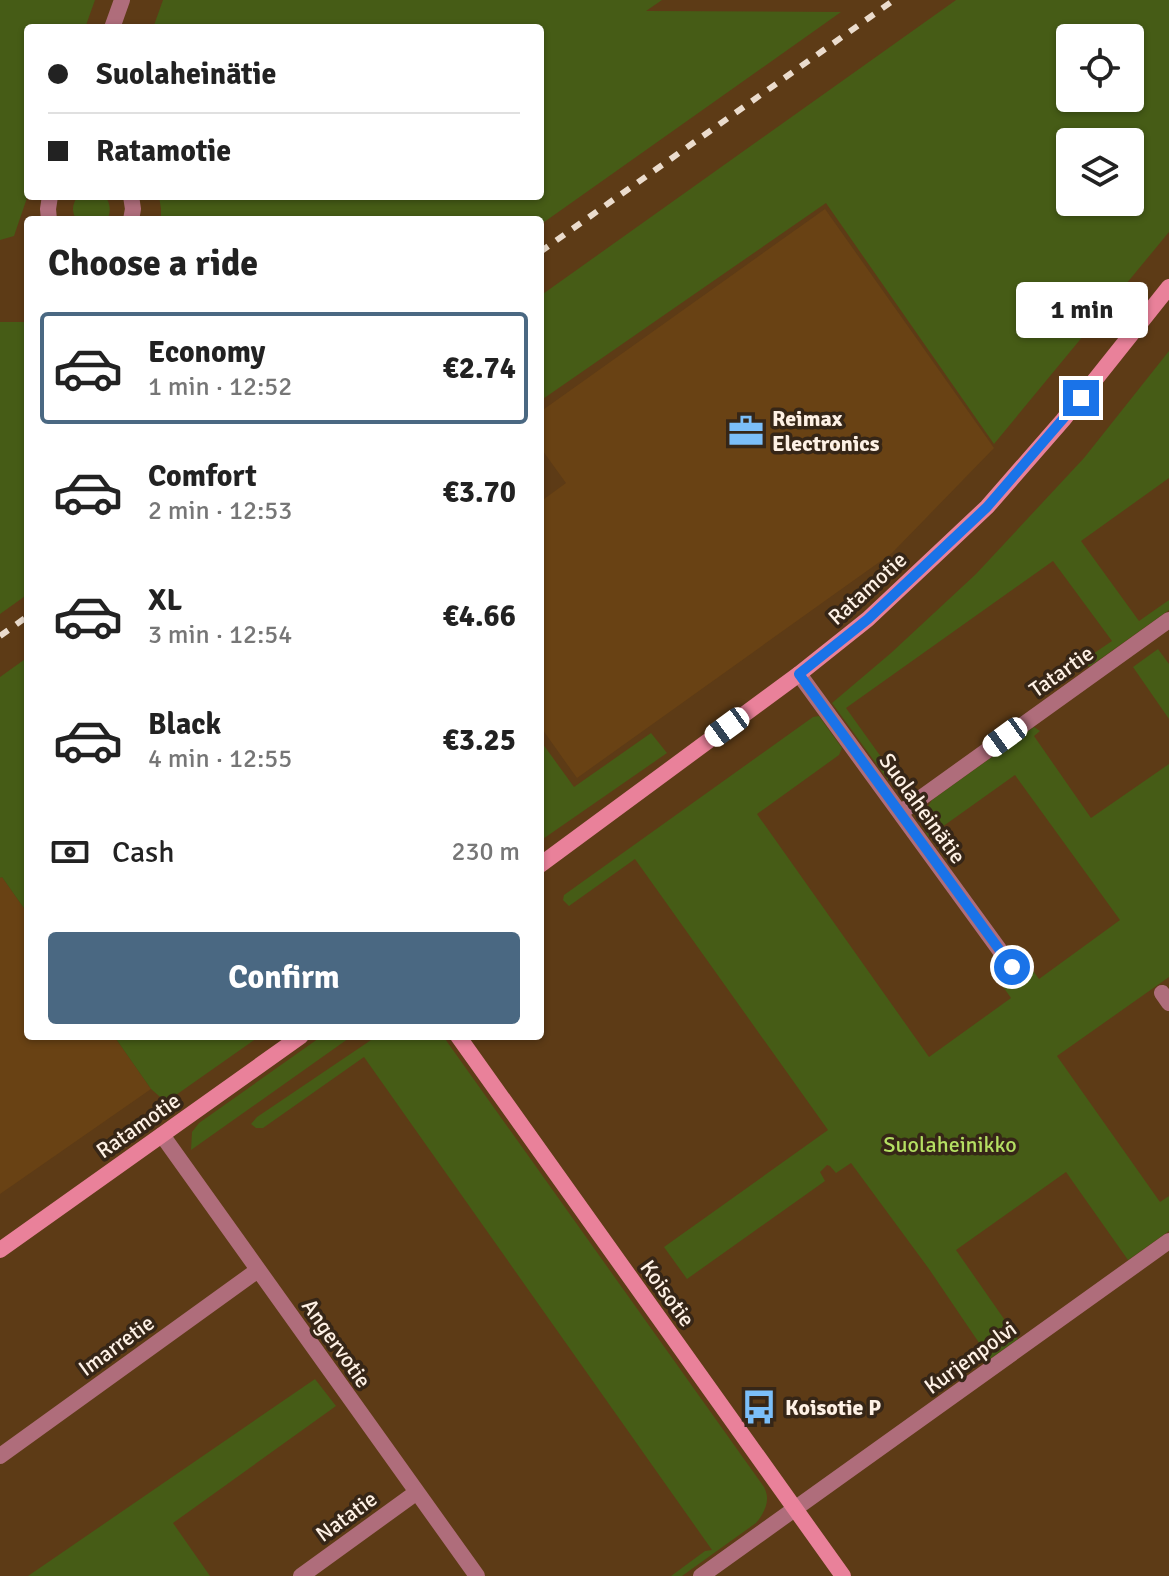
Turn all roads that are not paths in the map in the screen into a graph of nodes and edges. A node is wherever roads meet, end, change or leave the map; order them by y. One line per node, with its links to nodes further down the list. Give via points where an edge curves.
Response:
1 (122, 0): 2 (street)
2 (113, 24)
3 (1169, 287): 5 (street, Ratamotie, via 987,507 868,619)
4 (1169, 620): 6 (street, Tatartie)
5 (799, 674): 6 (street, Suolaheinätie); 7 (street, Ratamotie)
6 (900, 813): 8 (street, Suolaheinätie)
7 (544, 862)
8 (1012, 967)
9 (295, 1040): 11 (street, Ratamotie)
10 (461, 1040): 17 (street, Koisotie)
11 (162, 1135): 13 (street, Ratamotie); 14 (street, Angervotie)
12 (1169, 1241): 17 (street, Kurjenpolvi)
13 (0, 1250)
14 (258, 1270): 15 (street, Imarretie); 16 (street, Angervotie)
15 (0, 1456)
16 (417, 1492): 18 (street, Natatie); 19 (street, Angervotie)
17 (796, 1509): 20 (street, Kurjenpolvi); 21 (street, Koisotie)
18 (301, 1576)
19 (477, 1576)
20 (701, 1576)
21 (843, 1576)

